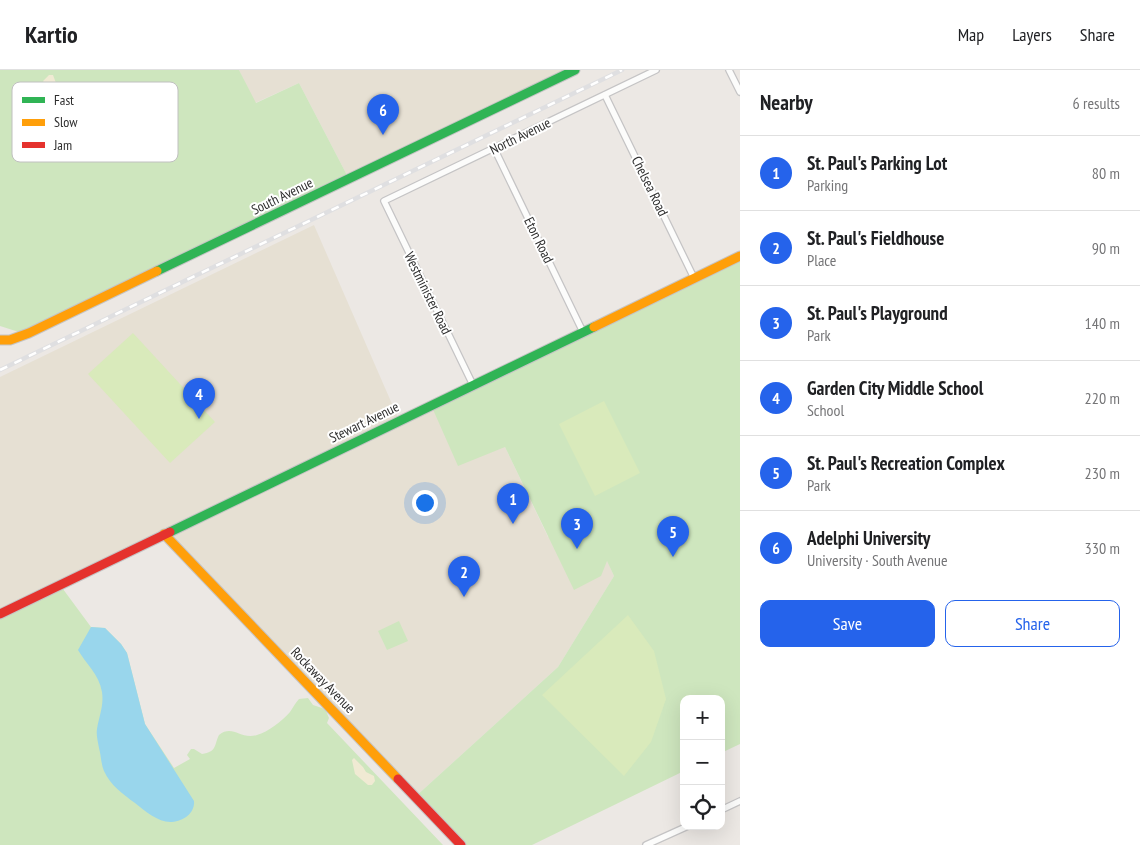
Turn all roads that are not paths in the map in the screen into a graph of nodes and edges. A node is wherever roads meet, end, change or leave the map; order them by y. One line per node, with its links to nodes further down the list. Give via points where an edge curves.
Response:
1 (575, 70): 11 (main road, South Avenue, via 29,333)
2 (656, 70): 5 (street, North Avenue)
3 (729, 70): 4 (street)
4 (740, 92)
5 (605, 95): 6 (street, North Avenue); 9 (street, Chelsea Road)
6 (494, 148): 7 (street, North Avenue); 10 (street, Eton Road)
7 (384, 201): 12 (street, Westminister Road)
8 (740, 256): 9 (main road, Stewart Avenue)
9 (694, 278): 10 (main road, Stewart Avenue)
10 (583, 332): 12 (main road, Stewart Avenue)
11 (0, 340)
12 (473, 385): 13 (main road, Stewart Avenue)
13 (164, 534): 14 (main road, Stewart Avenue); 19 (main road, Rockaway Avenue)
14 (0, 614)
15 (740, 801): 16 (street)
16 (725, 808)
17 (680, 830): 18 (street)
18 (662, 838): 20 (street); 21 (street)
19 (461, 845)
20 (646, 845)
21 (660, 845)

